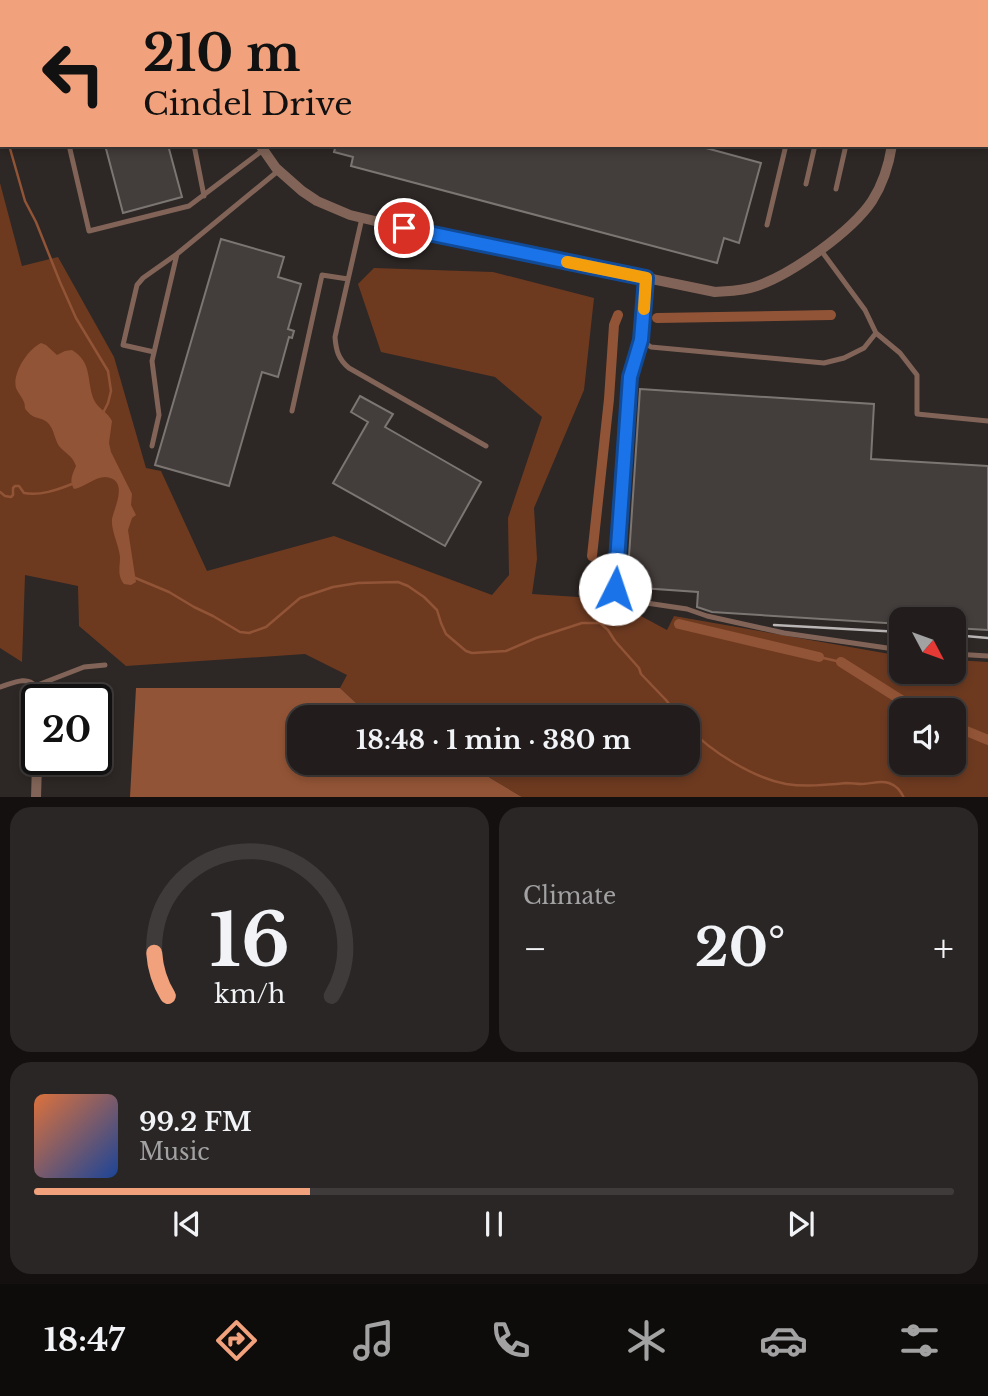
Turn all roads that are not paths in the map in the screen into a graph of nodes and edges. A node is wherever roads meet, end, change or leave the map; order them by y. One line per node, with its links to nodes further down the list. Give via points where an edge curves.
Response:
1 (69, 147): 11 (lane, via 89,231 189,206)
2 (194, 147): 11 (lane)
3 (786, 147): 13 (lane)
4 (815, 147): 9 (lane)
5 (846, 147): 10 (lane)
6 (892, 147): 14 (street, via 873,200)
7 (261, 148): 8 (street); 11 (lane)
8 (278, 171): 12 (street, via 317,201); 15 (lane)
9 (806, 184)
10 (836, 188)
11 (204, 196)
12 (362, 218): 16 (street); 17 (lane)
13 (766, 225)
14 (820, 249): 16 (street, via 770,281 743,290 715,292); 18 (lane, via 865,310)
15 (177, 254): 20 (lane); 20 (lane, via 137,285 122,345)
16 (646, 278): 19 (lane)
17 (348, 279): 21 (lane, via 322,275); 24 (lane, via 335,337 341,361)
18 (876, 333): 19 (lane, via 864,348 824,363 651,347); 22 (lane, via 917,375 917,414)
19 (641, 340): 25 (lane, via 630,377 615,589 633,601 687,608 784,633)
20 (154, 352): 23 (lane, via 159,415)
21 (292, 411)
22 (988, 421)
23 (152, 446)
24 (486, 446)
25 (889, 648)
26 (966, 655): 27 (lane)
27 (988, 656)
28 (105, 665): 30 (lane, via 84,667)
29 (34, 684): 31 (lane, via 27,680)
30 (40, 684)
31 (0, 687)
32 (37, 775): 33 (street)
33 (36, 797)

